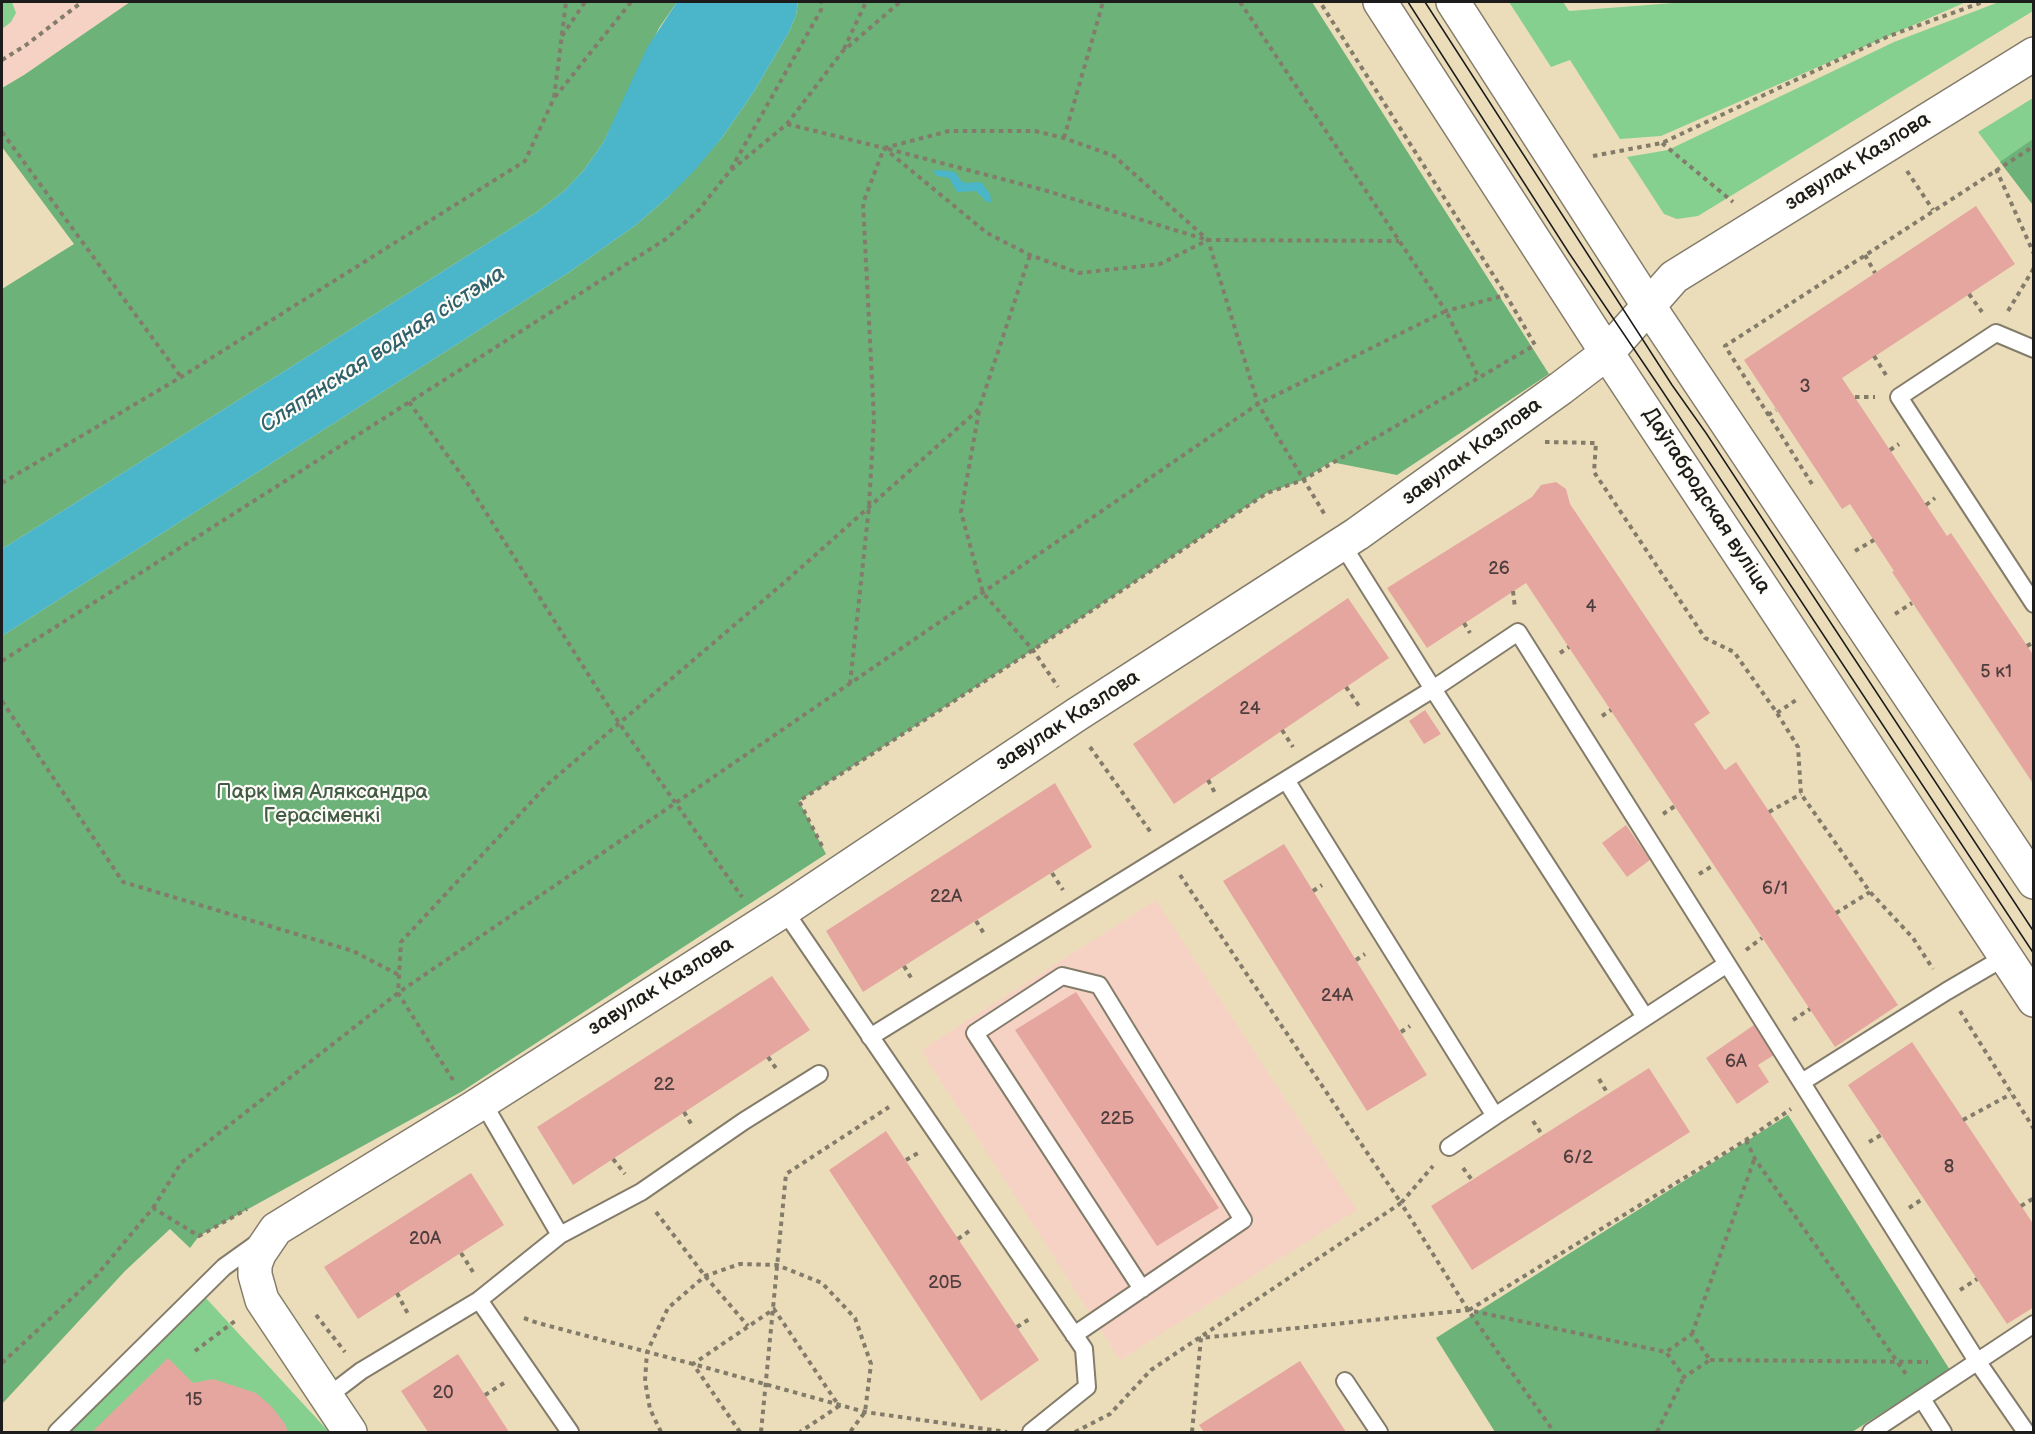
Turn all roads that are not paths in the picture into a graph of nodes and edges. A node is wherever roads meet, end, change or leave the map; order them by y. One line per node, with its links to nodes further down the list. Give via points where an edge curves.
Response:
1 (1380, 2): 6 (main road, Даўгабродская вуліца)
2 (1454, 2): 4 (main road)
3 (2034, 54): 4 (main road, завулак Казлова, via 1674,277)
4 (1648, 305): 6 (main road, завулак Казлова); 11 (main road)
5 (2034, 349): 8 (lane, via 1996,333 1899,397)
6 (1607, 353): 7 (main road, завулак Казлова); 13 (main road, Даўгабродская вуліца)
7 (1342, 544): 9 (lane); 12 (main road, завулак Казлова)
8 (2034, 604)
9 (1433, 689): 10 (lane); 14 (lane, via 1518,632); 16 (lane)
10 (1286, 780): 17 (lane); 21 (lane)
11 (2029, 866)
12 (773, 917): 17 (lane); 20 (main road, завулак Казлова)
13 (2006, 957): 15 (main road, Даўгабродская вуліца); 19 (lane, via 1947,991)
14 (1727, 964): 16 (lane); 19 (lane)
15 (2034, 1000)
16 (1645, 1017): 21 (lane)
17 (870, 1037): 28 (lane)
18 (819, 1074): 24 (lane, via 641,1192)
19 (1806, 1089): 29 (lane)
20 (477, 1104): 23 (main road, завулак Казлова); 24 (lane)
21 (1495, 1116): 22 (lane)
22 (1449, 1148)
23 (276, 1230): 31 (main road, завулак Казлова, via 255,1265 258,1288 262,1300); 33 (lane, via 224,1267)
24 (560, 1235): 26 (lane)
25 (1142, 1289): 25 (lane, via 1243,1220 1099,985 1062,976 975,1033); 28 (lane)
26 (479, 1300): 31 (lane, via 361,1371); 35 (lane)
27 (2034, 1324): 29 (lane)
28 (1074, 1335): 36 (lane, via 1084,1349 1087,1387)
29 (1977, 1361): 32 (lane); 40 (lane)
30 (1345, 1381): 37 (lane)
31 (327, 1397): 34 (main road, завулак Казлова)
32 (1922, 1399): 38 (lane); 39 (lane)
33 (57, 1432)
34 (350, 1432)
35 (570, 1432)
36 (1031, 1432)
37 (1379, 1432)
38 (1871, 1432)
39 (1944, 1432)
40 (2026, 1432)

